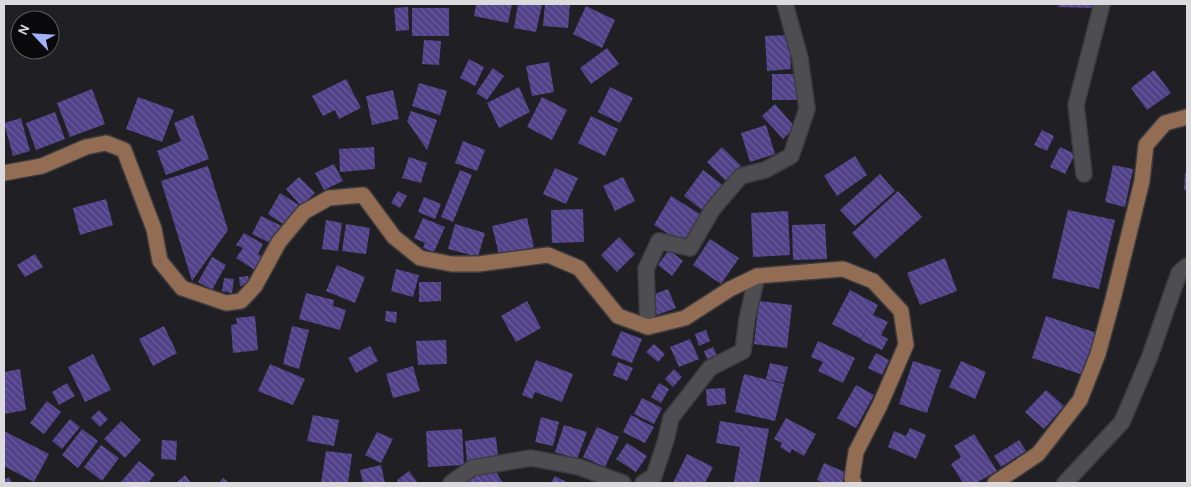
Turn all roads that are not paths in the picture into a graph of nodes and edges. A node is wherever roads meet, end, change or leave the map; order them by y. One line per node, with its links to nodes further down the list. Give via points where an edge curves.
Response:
1 (784, 4): 8 (street, via 800,58 807,109 791,156 766,170 741,176 712,210 690,248 659,241 646,269)
2 (1102, 4): 5 (street, via 1076,105)
3 (1187, 117): 13 (main road, via 1165,123 1146,145 1142,181 1113,299 1098,354 1080,400 1038,454)
4 (4, 173): 8 (main road, via 42,166 86,147 106,143 124,150 154,229 160,261 182,288 226,303 241,301 255,286 279,242 304,212 329,198 363,195 394,237 420,258 452,264 478,264 548,254 579,268 618,316)
5 (1084, 174)
6 (1187, 266): 14 (street, via 1179,273 1150,356 1122,422)
7 (757, 276): 8 (main road, via 684,318); 11 (street, via 743,351 710,368 671,418 654,476); 12 (main road, via 843,269 873,281 901,311 906,345 856,452)
8 (648, 327)
9 (451, 483): 10 (street, via 472,468 531,458 580,467)
10 (623, 483)
11 (644, 483)
12 (854, 483)
13 (995, 483)
14 (1065, 483)

